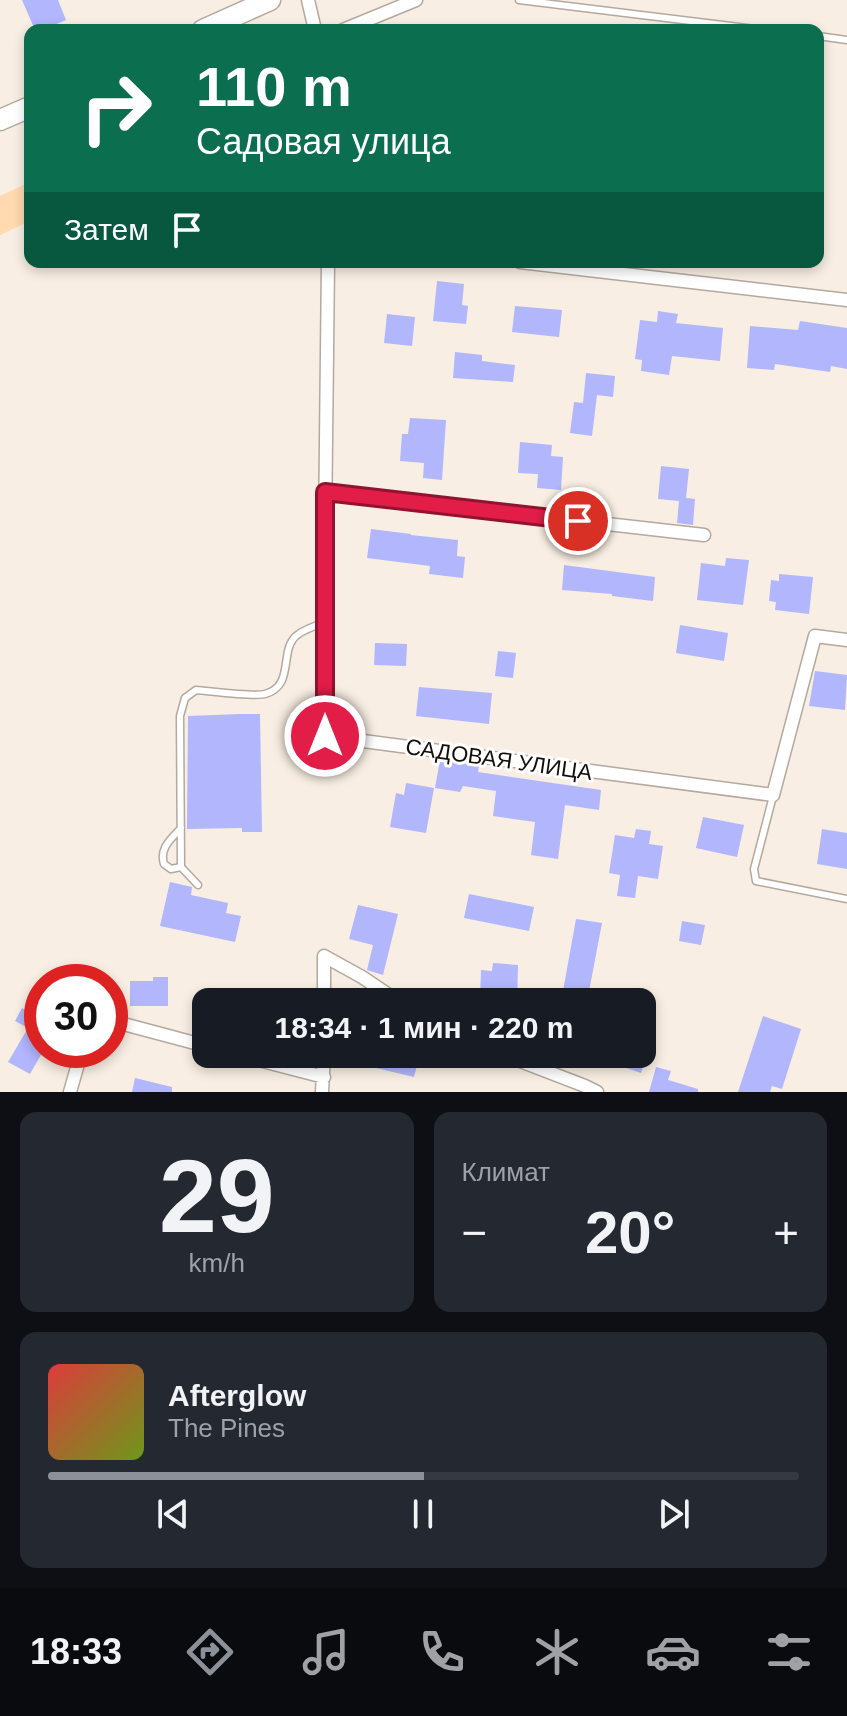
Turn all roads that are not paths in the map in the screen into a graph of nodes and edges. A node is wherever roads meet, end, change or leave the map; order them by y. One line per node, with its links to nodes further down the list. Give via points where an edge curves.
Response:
1 (270, 0): 5 (main road)
2 (308, 0): 6 (street)
3 (416, 0): 7 (street)
4 (519, 0): 8 (lane)
5 (216, 24)
6 (314, 24)
7 (358, 24)
8 (715, 24)
9 (824, 37): 10 (lane)
10 (847, 40)
11 (24, 110): 12 (main road)
12 (0, 120)
13 (328, 268): 16 (street, САДОВАЯ УЛИЦА)
14 (572, 268): 15 (street)
15 (847, 300)
16 (325, 492): 17 (street); 18 (street, САДОВАЯ УЛИЦА)
17 (704, 535)
18 (324, 622): 20 (street, САДОВАЯ УЛИЦА, via 325,736); 21 (lane, via 296,636 284,677 263,695 196,690 185,698 180,716)
19 (847, 640): 20 (street, via 815,636)
20 (773, 795): 24 (lane, via 754,869 756,881)
21 (181, 828): 22 (lane); 22 (lane, via 161,856 171,869)
22 (181, 867): 23 (lane)
23 (198, 885)
24 (847, 899)
25 (324, 988): 26 (street, via 324,956)
26 (378, 988)
27 (128, 1025): 28 (street)
28 (192, 1042)
29 (77, 1068): 35 (street)
30 (290, 1068): 33 (street)
31 (324, 1068): 33 (street)
32 (535, 1068): 34 (street)
33 (324, 1077): 36 (street)
34 (588, 1090)
35 (70, 1092)
36 (322, 1092)

